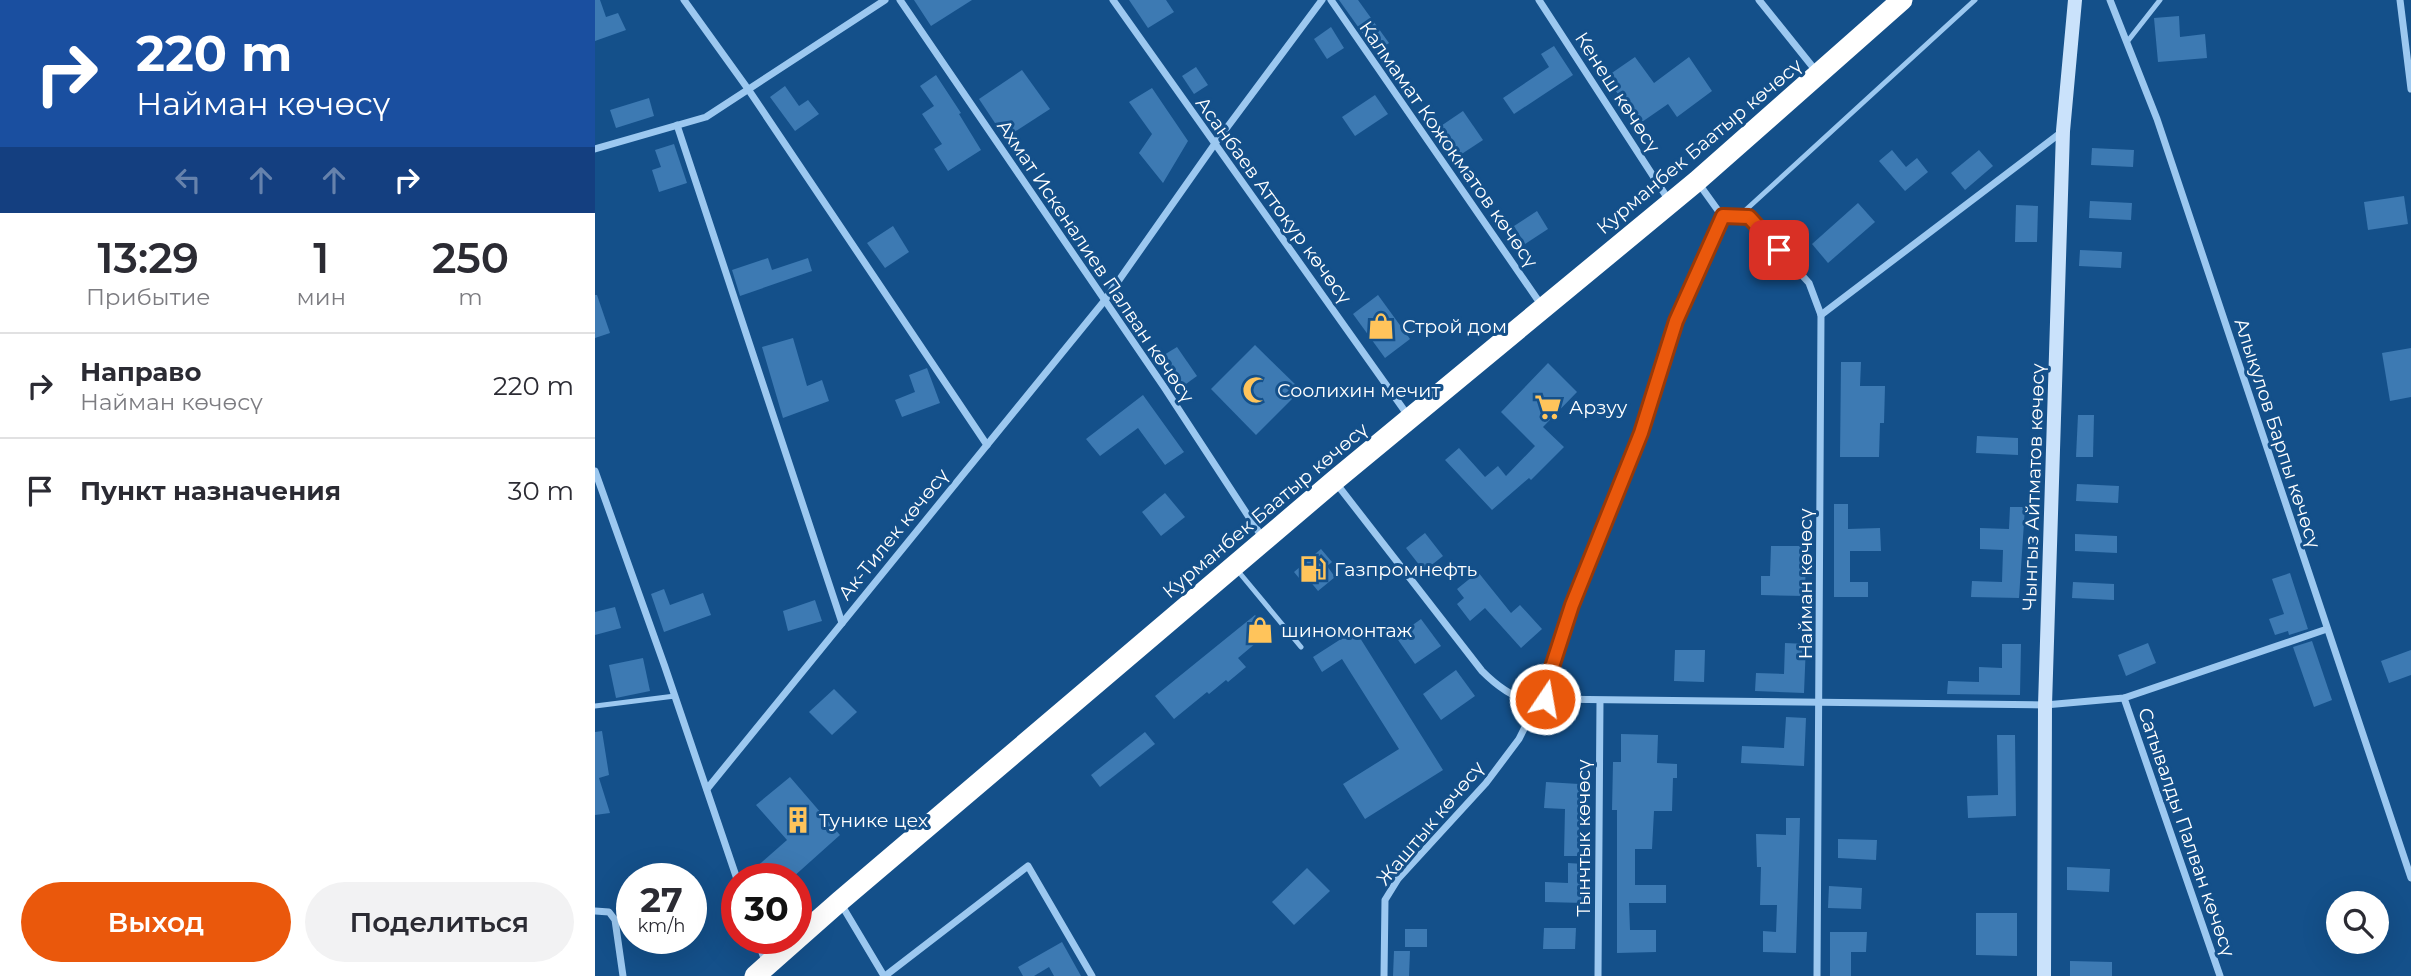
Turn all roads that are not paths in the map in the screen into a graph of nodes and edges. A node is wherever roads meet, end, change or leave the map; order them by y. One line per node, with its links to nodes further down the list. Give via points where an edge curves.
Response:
1 (684, 0): 17 (street)
2 (885, 0): 17 (street)
3 (900, 0): 27 (street, Ахмат Искеналиев Палван көчөсү)
4 (1113, 0): 21 (street, Асанбаев Аттокур көчөсү)
5 (1322, 0): 21 (street, Ак-Тилек көчөсү)
6 (1331, 0): 28 (street, Калмамат Кожокматов көчөсү)
7 (1539, 0): 24 (street, Кенеш көчөсү)
8 (1759, 0): 16 (street)
9 (1902, 0): 16 (highway, Курманбек Баатыр көчөсү)
10 (1975, 0): 26 (lane)
11 (2075, 0): 20 (main road, Чынгыз Айтматов көчөсү)
12 (2110, 0): 15 (street, Алыкулов Барпы көчөсү)
13 (2160, 0): 15 (lane)
14 (2400, 0): 18 (street)
15 (2127, 42): 37 (street, Алыкулов Барпы көчөсү, via 2157,119)
16 (1818, 74): 23 (highway, Курманбек Баатыр көчөсү)
17 (748, 89): 19 (street, via 706,117); 31 (street)
18 (2411, 89)
19 (677, 125): 22 (street); 36 (street)
20 (2063, 131): 29 (street); 44 (main road, Чынгыз Айтматов көчөсү)
21 (1214, 145): 27 (street, Ак-Тилек көчөсү); 30 (street, Асанбаев Аттокур көчөсү)
22 (595, 149)
23 (1697, 181): 24 (highway, Курманбек Баатыр көчөсү); 25 (street)
24 (1670, 202): 28 (highway, Курманбек Баатыр көчөсү)
25 (1723, 216): 26 (street); 41 (street, Жаштык көчөсү, via 1676,321 1641,433 1576,593)
26 (1738, 217): 29 (street, Найман көчөсү, via 1749,217 1808,283)
27 (1105, 300): 31 (street, Ак-Тилек көчөсү); 34 (street, Ахмат Искеналиев Палван көчөсү)
28 (1542, 306): 30 (highway, Курманбек Баатыр көчөсү)
29 (1821, 315): 43 (street, Найман көчөсү)
30 (1410, 417): 33 (highway, Курманбек Баатыр көчөсү)
31 (987, 445): 36 (street, Ак-Тилек көчөсү)
32 (595, 471): 39 (street)
33 (1334, 481): 34 (highway, Курманбек Баатыр көчөсү); 41 (street, via 1482,671 1502,691)
34 (1265, 540): 35 (highway, Курманбек Баатыр көчөсү)
35 (1234, 566): 38 (lane); 49 (highway, Курманбек Баатыр көчөсү)
36 (842, 623): 46 (street, Ак-Тилек көчөсү)
37 (2327, 629): 40 (street); 48 (street, Алыкулов Барпы көчөсү)
38 (1301, 647)
39 (675, 696): 45 (lane); 46 (street)
40 (2124, 698): 44 (street); 59 (street, Сатывалды Палван көчөсү)
41 (1541, 700): 42 (street); 55 (street, Жаштык көчөсү, via 1520,739 1486,783 1398,878 1385,900)
42 (1600, 701): 43 (street); 56 (street, Тынчтык көчөсү)
43 (1820, 701): 44 (street); 57 (street, Найман көчөсү)
44 (2045, 705): 58 (main road, Чынгыз Айтматов көчөсү)
45 (595, 706)
46 (707, 789): 47 (street)
47 (732, 863)
48 (2411, 878)
49 (840, 901): 51 (highway, Курманбек Баатыр көчөсү); 53 (street)
50 (595, 911): 52 (street, via 609,912 615,920)
51 (761, 970)
52 (623, 976)
53 (884, 976): 54 (street, via 1028,866)
54 (1092, 976)
55 (1384, 976)
56 (1598, 976)
57 (1817, 976)
58 (2044, 976)
59 (2220, 976)

